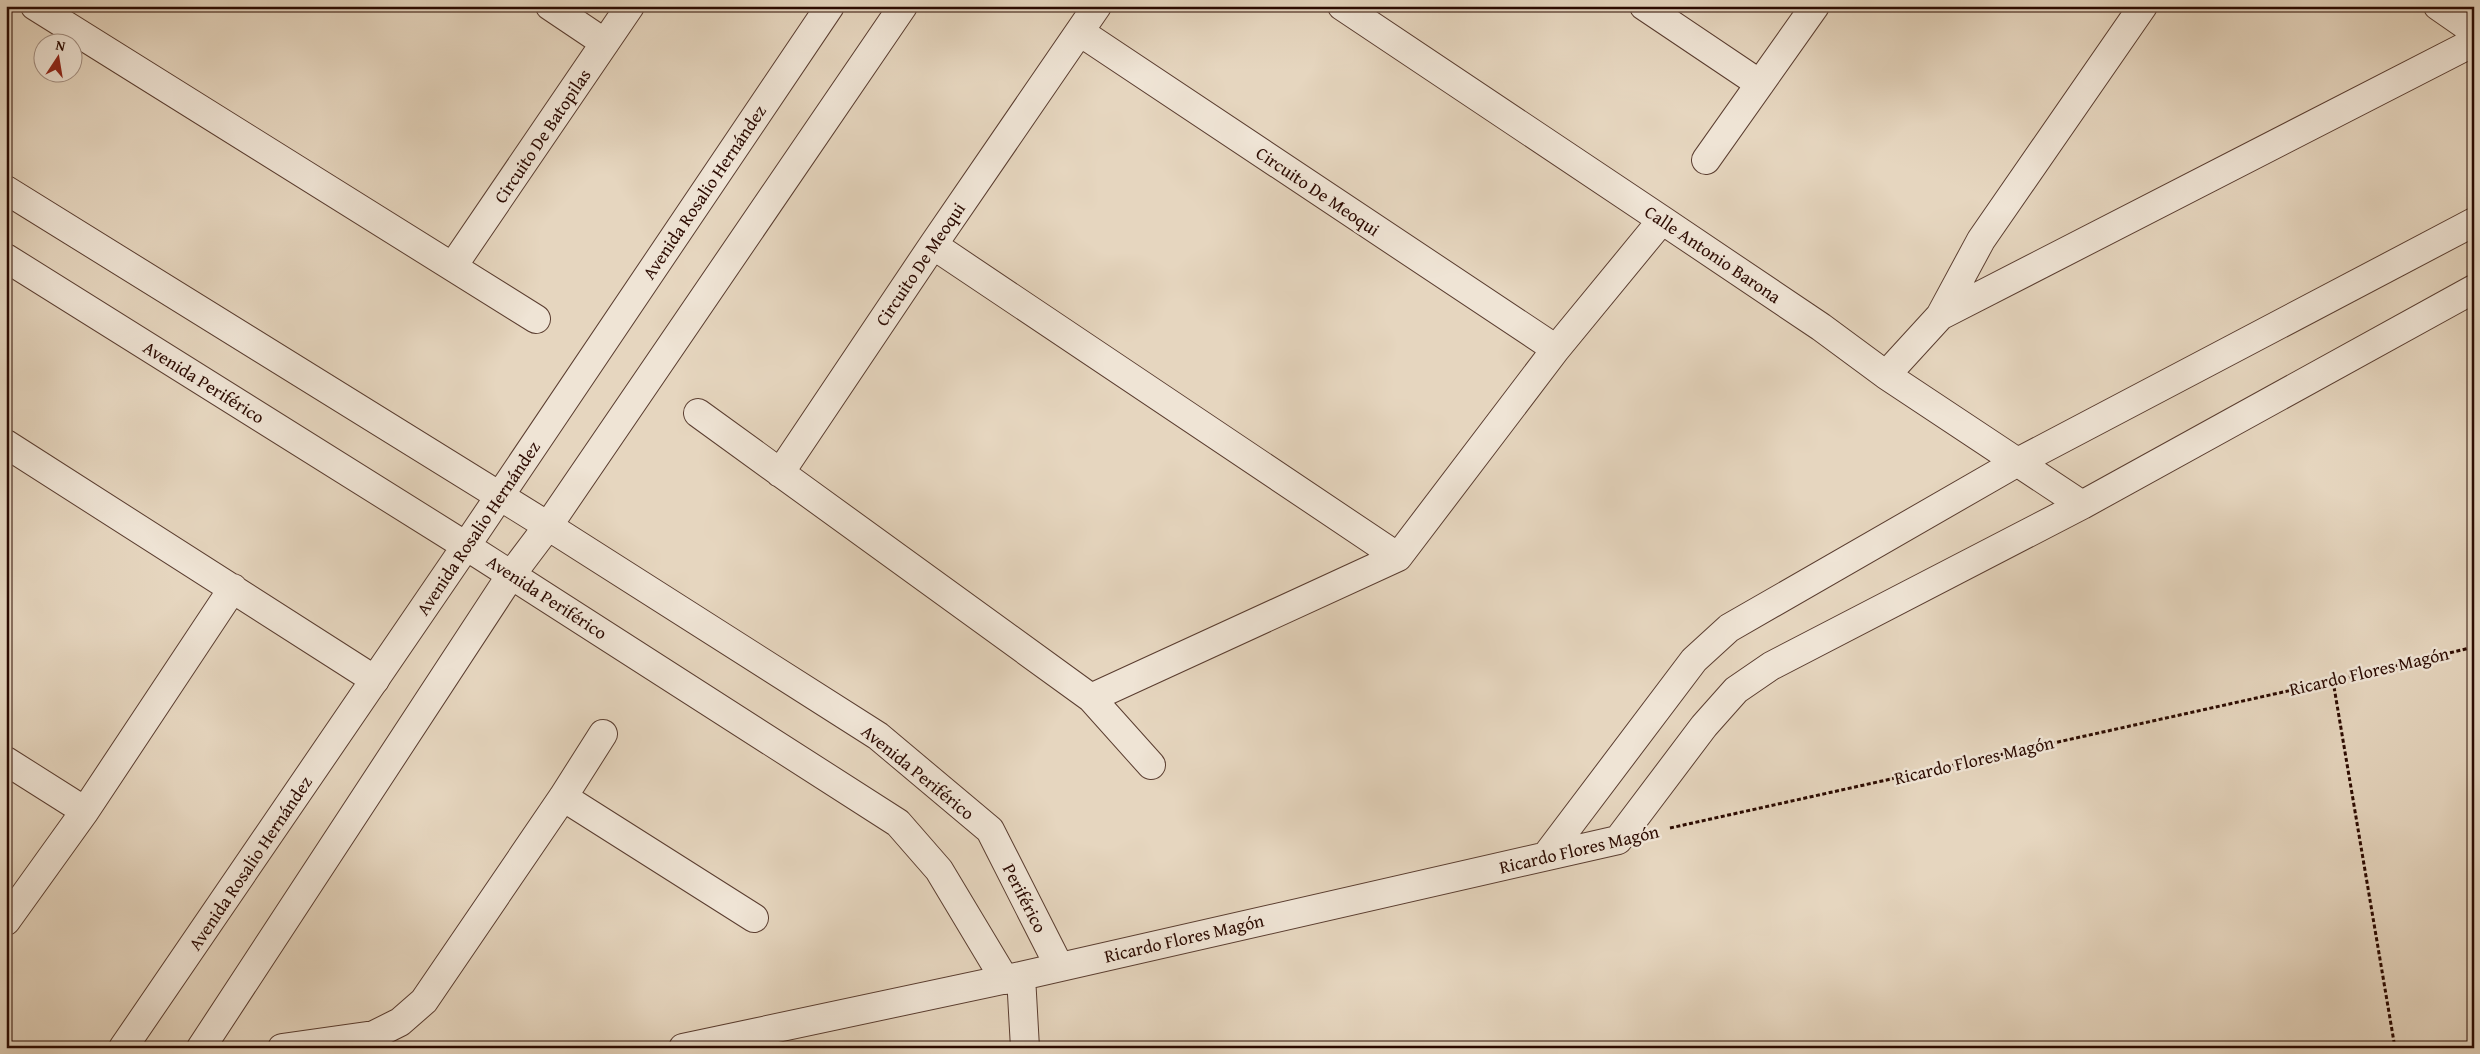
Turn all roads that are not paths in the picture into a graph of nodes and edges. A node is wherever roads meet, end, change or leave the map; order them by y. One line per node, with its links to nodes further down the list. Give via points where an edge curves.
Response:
1 (35, 6): 23 (street)
2 (550, 6): 14 (street)
3 (630, 6): 14 (street, Circuito De Batopilas)
4 (830, 6): 33 (street, Avenida Rosalio Hernández)
5 (903, 6): 35 (street)
6 (1097, 6): 13 (street, Circuito De Meoqui)
7 (1342, 6): 19 (street, Calle Antonio Barona)
8 (1644, 6): 16 (street)
9 (1815, 6): 16 (street)
10 (2143, 6): 25 (street, via 1981,240)
11 (2438, 6): 12 (street)
12 (2474, 31)
13 (1080, 32): 21 (street, Circuito De Meoqui); 27 (street, Circuito De Meoqui)
14 (605, 42): 23 (street, Circuito De Batopilas)
15 (2474, 42): 25 (street)
16 (1760, 84): 17 (street)
17 (1706, 160)
18 (6, 190): 33 (street, Avenida Periférico)
19 (1662, 220): 27 (street); 28 (street, Calle Antonio Barona)
20 (2474, 222): 31 (street)
21 (932, 245): 32 (street, Circuito De Meoqui); 37 (street)
22 (6, 258): 36 (street, Avenida Periférico)
23 (453, 266): 26 (street)
24 (2474, 289): 34 (street)
25 (1940, 316): 28 (street)
26 (536, 319)
27 (1556, 349): 37 (street)
28 (1886, 375): 31 (street, Calle Antonio Barona)
29 (698, 413): 32 (street)
30 (6, 444): 39 (street)
31 (2016, 463): 34 (street, Calle Antonio Barona); 48 (street, via 1729,628 1694,660)
32 (780, 473): 41 (street)
33 (499, 497): 35 (street, Avenida Periférico); 36 (street, Avenida Rosalio Hernández)
34 (2082, 505): 48 (street, Ricardo Flores Magón, via 1771,666 1736,690 1704,726 1618,840)
35 (548, 526): 38 (street); 47 (street, Avenida Periférico, via 878,736)
36 (466, 546): 38 (street, Avenida Periférico); 40 (street, Avenida Rosalio Hernández)
37 (1398, 557): 41 (street)
38 (511, 574): 52 (street, Avenida Periférico, via 898,823 939,870); 55 (street)
39 (233, 588): 40 (street); 46 (street)
40 (375, 680): 54 (street, Avenida Rosalio Hernández)
41 (1091, 698): 44 (street)
42 (603, 734): 45 (street)
43 (6, 761): 46 (street)
44 (1151, 765)
45 (563, 797): 49 (street); 56 (street, via 424,1001 400,1022 374,1034)
46 (85, 811): 50 (street)
47 (990, 830): 51 (street, Periférico)
48 (1546, 856): 51 (street, Ricardo Flores Magón)
49 (754, 918)
50 (6, 921)
51 (1060, 966): 52 (street, Ricardo Flores Magón)
52 (1013, 978): 53 (street, Ricardo Flores Magón); 58 (street)
53 (722, 1043): 57 (street, Ricardo Flores Magón)
54 (123, 1048)
55 (201, 1048)
56 (282, 1048)
57 (683, 1048)
58 (1024, 1048)

